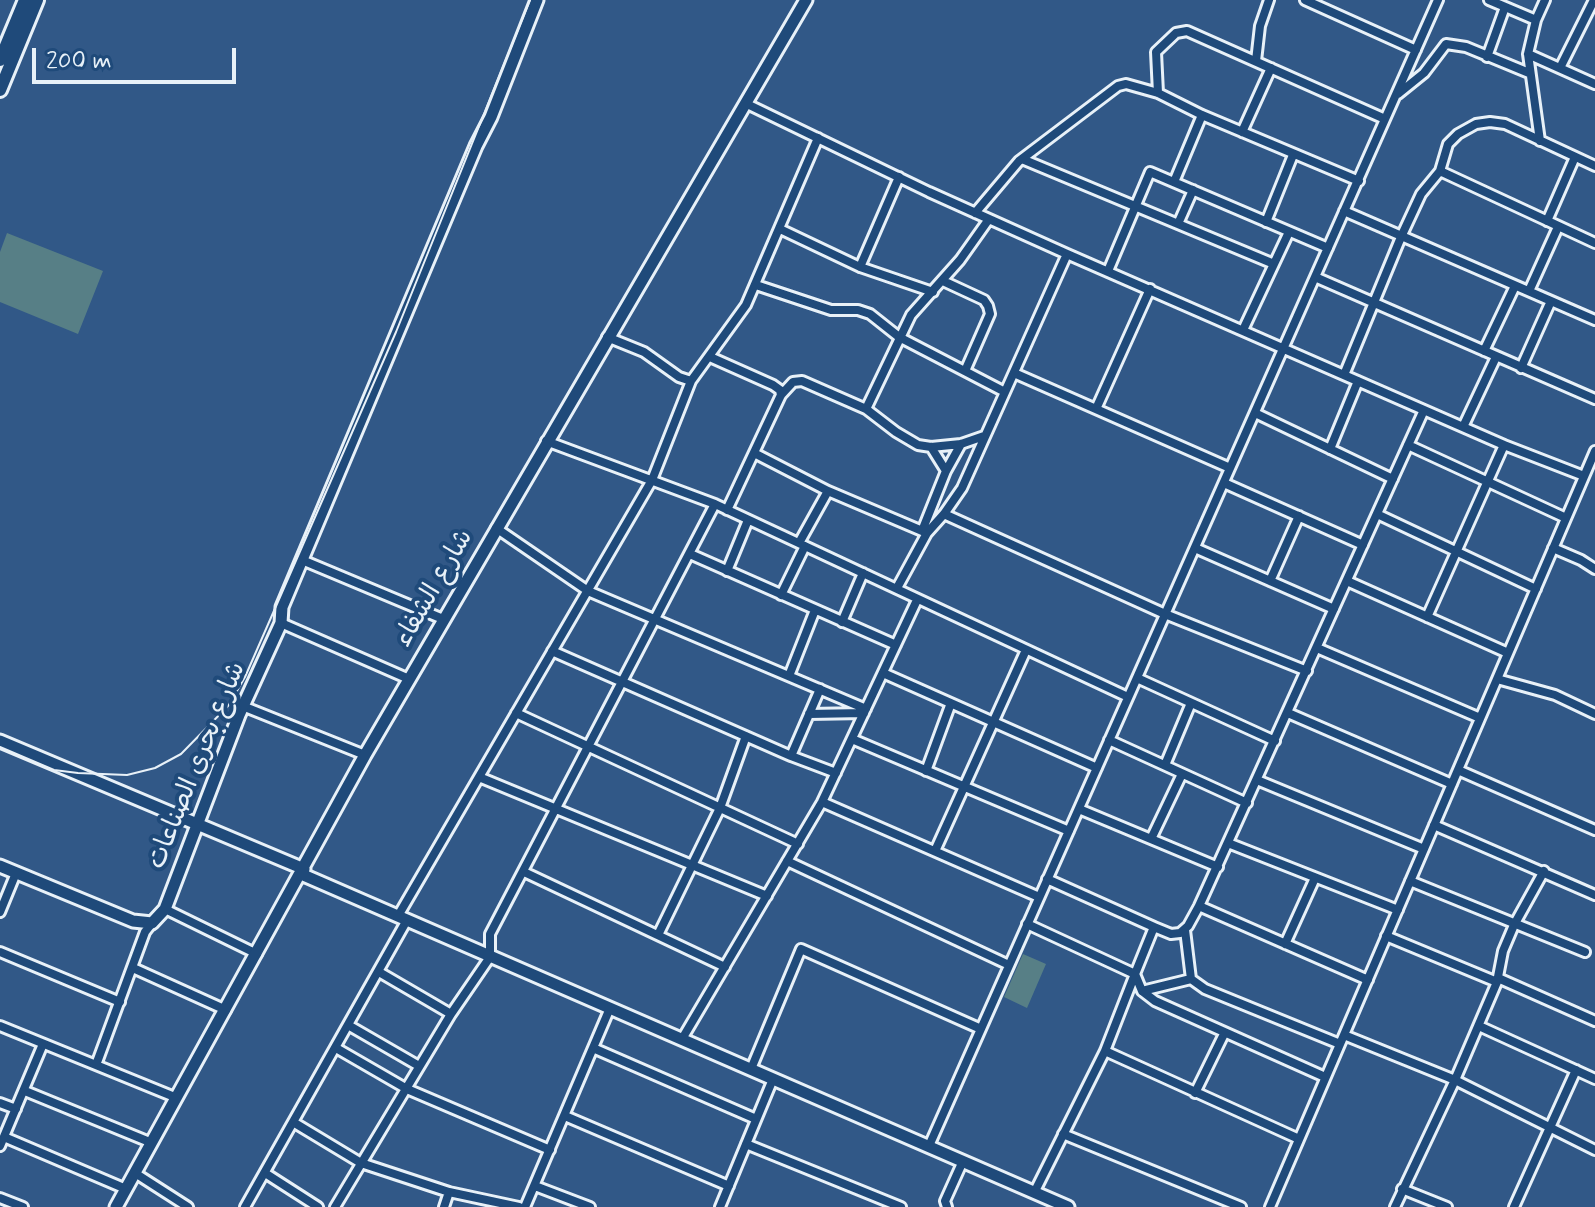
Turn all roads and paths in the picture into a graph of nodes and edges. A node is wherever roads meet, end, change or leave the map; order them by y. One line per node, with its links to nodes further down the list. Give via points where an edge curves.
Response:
1 (25, 0): 16 (main road)
2 (37, 0): 22 (main road)
3 (537, 0): 120 (street, شارع بحرى الصناعات)
4 (806, 0): 25 (street, شارع الشفاء)
5 (1269, 0): 17 (street)
6 (1305, 0): 13 (street)
7 (1438, 0): 13 (street)
8 (1489, 0): 11 (street)
9 (1545, 0): 12 (street)
10 (1593, 4): 19 (street)
11 (1505, 7): 12 (street); 15 (street)
12 (1536, 20): 14 (street)
13 (1416, 50): 24 (street)
14 (1528, 54): 19 (street); 20 (street)
15 (1487, 57): 20 (street); 24 (street, via 1446,44)
16 (0, 60)
17 (1256, 61): 18 (street); 23 (street, via 1181,31 1154,55)
18 (1271, 68): 27 (street); 28 (street)
19 (1560, 68): 21 (street)
20 (1529, 73): 30 (street)
21 (1595, 84)
22 (0, 90)
23 (1158, 93): 26 (street); 33 (street, via 1118,86)
24 (1395, 98): 27 (street)
25 (745, 103): 29 (street); 68 (street, شارع الشفاء)
26 (1202, 115): 28 (street); 38 (street)
27 (1385, 119): 37 (street)
28 (1242, 132): 31 (street)
29 (818, 138): 36 (street); 48 (street)
30 (1540, 141): 32 (street); 35 (street, via 1505,124 1476,124 1448,144)
31 (1293, 155): 37 (street); 45 (street)
32 (1575, 157): 34 (street); 44 (street)
33 (1022, 159): 40 (street); 42 (street)
34 (1595, 166)
35 (1440, 171): 44 (street); 50 (street, via 1421,194)
36 (899, 177): 42 (street); 55 (street)
37 (1359, 181): 41 (street)
38 (1174, 182): 39 (street); 40 (street, via 1150,172)
39 (1193, 190): 45 (street); 46 (street)
40 (1136, 207): 46 (street); 56 (street)
41 (1344, 211): 50 (street); 52 (street)
42 (975, 213): 43 (street)
43 (989, 219): 53 (street); 58 (street)
44 (1547, 221): 47 (street)
45 (1266, 222): 49 (street)
46 (1178, 224): 54 (street)
47 (1558, 227): 51 (street); 62 (street)
48 (780, 229): 55 (street); 59 (street)
49 (1289, 232): 52 (street); 54 (street)
50 (1401, 237): 60 (street); 65 (street)
51 (1595, 243)
52 (1328, 248): 57 (street)
53 (1067, 254): 56 (street); 76 (street)
54 (1274, 264): 67 (street)
55 (860, 267): 63 (street)
56 (1108, 271): 61 (street)
57 (1315, 277): 65 (street); 70 (street)
58 (943, 281): 63 (street); 75 (street, via 984,300 990,314)
59 (756, 285): 69 (street, via 831,310 870,314); 72 (street)
60 (1515, 286): 62 (street); 71 (street)
61 (1150, 289): 67 (street); 84 (street)
62 (1529, 291): 64 (street)
63 (933, 292): 69 (street)
64 (1551, 301): 66 (street); 74 (street)
65 (1375, 302): 71 (street); 77 (street)
66 (1595, 320)
67 (1243, 330): 70 (street)
68 (607, 337): 78 (street); 89 (street, شارع الشفاء)
69 (899, 337): 75 (street); 83 (street)
70 (1283, 348): 77 (street); 86 (street)
71 (1484, 351): 73 (street)
72 (710, 357): 78 (street); 81 (street, via 773,385)
73 (1496, 357): 74 (street); 87 (street)
74 (1521, 368): 82 (street)
75 (965, 371): 80 (street)
76 (1014, 373): 80 (street); 84 (street)
77 (1344, 375): 79 (street)
78 (691, 381): 101 (street)
79 (1358, 381): 85 (street); 94 (street)
80 (1005, 392): 88 (street)
81 (781, 395): 83 (street, via 793,382 802,381); 96 (street)
82 (1595, 399)
83 (866, 409): 93 (street, via 909,441)
84 (1096, 409): 97 (street)
85 (1424, 410): 87 (street); 91 (street)
86 (1255, 413): 94 (street); 97 (street)
87 (1463, 427): 92 (street)
88 (984, 436): 90 (street); 107 (street, via 962,488)
89 (546, 441): 101 (street); 112 (street, شارع الشفاء)
90 (961, 444): 93 (street); 98 (street)
91 (1408, 445): 100 (street); 102 (street)
92 (1504, 445): 99 (street); 102 (street)
93 (931, 447): 98 (street)
94 (1330, 449): 100 (street)
95 (1595, 451): 99 (street)
96 (754, 453): 104 (street); 106 (street)
97 (1230, 468): 103 (street)
98 (946, 471): 113 (street)
99 (1589, 471): 110 (street)
100 (1393, 479): 108 (street)
101 (652, 480): 105 (street); 128 (street)
102 (1488, 482): 110 (street); 118 (street)
103 (1224, 483): 109 (street); 116 (street)
104 (828, 491): 113 (street); 114 (street)
105 (715, 504): 106 (street); 119 (street)
106 (727, 510): 111 (street)
107 (944, 514): 113 (street); 133 (street)
108 (1377, 514): 115 (street); 118 (street)
109 (1299, 516): 115 (street); 124 (street)
110 (1566, 518): 117 (street)
111 (748, 520): 114 (street); 122 (street)
112 (496, 528): 128 (street); 135 (street, شارع الشفاء)
113 (925, 532): 126 (street)
114 (802, 545): 123 (street); 129 (street)
115 (1363, 545): 125 (street)
116 (1195, 548): 124 (street); 133 (street)
117 (1553, 548): 121 (street); 127 (street)
118 (1456, 551): 127 (street); 134 (street)
119 (690, 554): 122 (street); 136 (street)
120 (302, 560): 135 (street); 138 (street, شارع بحرى الصناعات, via 282,607)
121 (1595, 569)
122 (727, 571): 129 (street)
123 (863, 573): 126 (street); 137 (street)
124 (1270, 581): 131 (street)
125 (1347, 581): 131 (street); 134 (street)
126 (897, 588): 130 (street)
127 (1536, 589): 143 (street)
128 (588, 591): 136 (street); 142 (street)
129 (781, 595): 132 (street)
130 (917, 600): 139 (street); 141 (street)
131 (1334, 609): 140 (street)
132 (815, 610): 137 (street); 146 (street)
133 (1165, 614): 144 (street); 147 (street)
134 (1427, 617): 143 (street)
135 (443, 619): 148 (street, شارع الشفاء)
136 (656, 619): 146 (street); 150 (street)
137 (842, 622): 139 (street)
138 (281, 623): 148 (street); 155 (street, شارع بحرى الصناعات)
139 (896, 645): 145 (street)
140 (1317, 648): 144 (street); 161 (street)
141 (1026, 650): 152 (street); 162 (street)
142 (552, 651): 150 (street); 157 (street)
143 (1508, 653): 149 (street)
144 (1307, 671): 158 (street)
145 (883, 673): 153 (street); 156 (street)
146 (789, 676): 151 (street)
147 (1137, 678): 152 (street); 154 (street)
148 (409, 679): 169 (street, شارع الشفاء)
149 (1497, 679): 160 (street, via 1555,695); 161 (street)
150 (624, 683): 163 (street); 168 (street)
151 (820, 689): 156 (street); 159 (street)
152 (1128, 697): 165 (street)
153 (951, 703): 162 (street); 174 (street)
154 (1191, 703): 167 (street); 171 (street)
155 (245, 707): 169 (street); 186 (street, شارع بحرى الصناعات)
156 (865, 711): 159 (street); 164 (street)
157 (516, 713): 168 (street); 177 (street)
158 (1288, 713): 167 (street); 179 (street)
159 (809, 714): 170 (street)
160 (1595, 714)
161 (1480, 718): 173 (street)
162 (993, 722): 172 (street); 180 (street)
163 (746, 736): 170 (street); 183 (street)
164 (852, 739): 174 (street); 175 (street)
165 (1109, 740): 171 (street); 172 (street)
166 (0, 741): 186 (street)
167 (1275, 741): 178 (street)
168 (590, 747): 183 (street); 185 (street)
169 (365, 755): 199 (street, شارع الشفاء)
170 (791, 756): 175 (street)
171 (1165, 765): 176 (street)
172 (1097, 768): 184 (street)
173 (1458, 770): 179 (street); 188 (street)
174 (926, 771): 180 (street)
175 (836, 773): 181 (street)
176 (1182, 774): 182 (street); 190 (street)
177 (479, 777): 185 (street); 213 (street)
178 (1257, 780): 182 (street); 193 (street)
179 (1452, 784): 187 (street)
180 (964, 787): 189 (street); 194 (street)
181 (822, 802): 192 (street); 194 (street)
182 (1247, 803): 191 (street)
183 (720, 808): 192 (street); 196 (street)
184 (1079, 809): 189 (street); 190 (street)
185 (557, 810): 196 (street); 201 (street)
186 (196, 824): 199 (street); 210 (street, شارع بحرى الصناعات)
187 (1434, 825): 193 (street); 200 (street)
188 (1594, 828)
189 (1069, 831): 204 (street)
190 (1151, 839): 198 (street)
191 (1228, 843): 198 (street); 203 (street)
192 (798, 844): 195 (street)
193 (1424, 849): 205 (street)
194 (935, 851): 208 (street)
195 (787, 861): 207 (street); 226 (street)
196 (692, 865): 207 (street); 219 (street)
197 (0, 866): 202 (street)
198 (1218, 867): 209 (street)
199 (302, 871): 213 (street); 224 (street, شارع الشفاء)
200 (1544, 871): 206 (street); 216 (street)
201 (524, 872): 219 (street); 225 (street, via 490,934)
202 (16, 873): 212 (street); 214 (street, via 133,921)
203 (1315, 878): 211 (street); 221 (street)
204 (1047, 879): 208 (street); 217 (street)
205 (1410, 881): 211 (street); 216 (street)
206 (1595, 895)
207 (767, 896): 227 (street)
208 (1039, 897): 215 (street)
209 (1199, 906): 218 (street); 221 (street)
210 (165, 909): 214 (street, شارع بحرى الصناعات); 224 (street)
211 (1398, 910): 220 (street)
212 (0, 912)
213 (403, 918): 225 (street); 229 (street)
214 (152, 923): 228 (street)
215 (1027, 924): 226 (street); 230 (street)
216 (1514, 925): 223 (street); 233 (street)
217 (1154, 927): 218 (street, via 1171,934); 230 (street)
218 (1185, 930): 231 (street)
219 (658, 935): 227 (street)
220 (1386, 936): 232 (street); 233 (street)
221 (1285, 944): 232 (street)
222 (0, 952): 235 (street)
223 (1585, 952)
224 (257, 954): 237 (street, شارع الشفاء)
225 (490, 957): 236 (street); 238 (street)
226 (1009, 965): 243 (street)
227 (725, 967): 245 (street)
228 (133, 968): 235 (street); 237 (street)
229 (379, 972): 238 (street); 240 (street)
230 (1135, 974): 234 (street); 250 (street)
231 (1191, 979): 234 (street); 246 (street, via 1205,989)
232 (1368, 980): 246 (street)
233 (1498, 980): 239 (street); 242 (street)
234 (1142, 991): 244 (street)
235 (120, 1002): 251 (street)
236 (610, 1008): 245 (street); 249 (street)
237 (226, 1010): 262 (street, شارع الشفاء)
238 (451, 1014): 252 (street)
239 (1595, 1021)
240 (348, 1025): 248 (street); 252 (street)
241 (0, 1026): 247 (street)
242 (1479, 1026): 254 (street); 258 (street)
243 (981, 1029): 253 (street, via 801,949); 274 (street)
244 (1224, 1034): 255 (street); 261 (street)
245 (682, 1039): 253 (street)
246 (1342, 1040): 255 (street); 258 (street)
247 (43, 1044): 251 (street); 260 (street)
248 (336, 1048): 259 (street); 267 (street)
249 (593, 1048): 265 (street); 266 (street)
250 (1105, 1051): 261 (street); 269 (street)
251 (96, 1065): 262 (street)
252 (419, 1066): 259 (street)
253 (751, 1069): 256 (street)
254 (1576, 1070): 257 (street); 268 (street)
255 (1325, 1077): 270 (street)
256 (773, 1079): 266 (street); 274 (street)
257 (1595, 1079)
258 (1455, 1080): 268 (street); 284 (street)
259 (407, 1089): 275 (street); 278 (street)
260 (25, 1091): 264 (street); 272 (street)
261 (1195, 1093): 270 (street)
262 (177, 1098): 272 (street, شارع الشفاء)
263 (0, 1103): 264 (street)
264 (16, 1109): 271 (street)
265 (565, 1116): 275 (street); 282 (street)
266 (756, 1119): 273 (street)
267 (293, 1122): 278 (street); 280 (street)
268 (1549, 1126): 276 (street); 305 (street)
269 (1063, 1134): 286 (street); 301 (street)
270 (1299, 1139): 302 (street)
271 (2, 1141): 283 (street)
272 (152, 1143): 279 (street, شارع الشفاء)
273 (746, 1144): 282 (street); 298 (street)
274 (929, 1146): 277 (street)
275 (550, 1150): 281 (street)
276 (1595, 1150)
277 (963, 1161): 286 (street); 299 (street)
278 (361, 1163): 285 (street); 293 (street)
279 (135, 1173): 283 (street, شارع الشفاء); 290 (street)
280 (265, 1173): 291 (street); 292 (street)
281 (535, 1186): 295 (street); 296 (street)
282 (729, 1186): 297 (street)
283 (126, 1189): 289 (street, شارع الشفاء)
284 (1402, 1189): 303 (street); 304 (street)
285 (449, 1192): 294 (street); 295 (street)
286 (1034, 1193): 300 (street)
287 (0, 1198): 288 (street)
288 (23, 1207)
289 (116, 1207)
290 (188, 1207)
291 (245, 1207)
292 (318, 1207)
293 (335, 1207)
294 (444, 1207)
295 (522, 1207)
296 (590, 1207)
297 (720, 1207)
298 (901, 1207)
299 (947, 1207)
300 (1068, 1207)
301 (1241, 1207)
302 (1270, 1207)
303 (1395, 1207)
304 (1447, 1207)
305 (1514, 1207)

